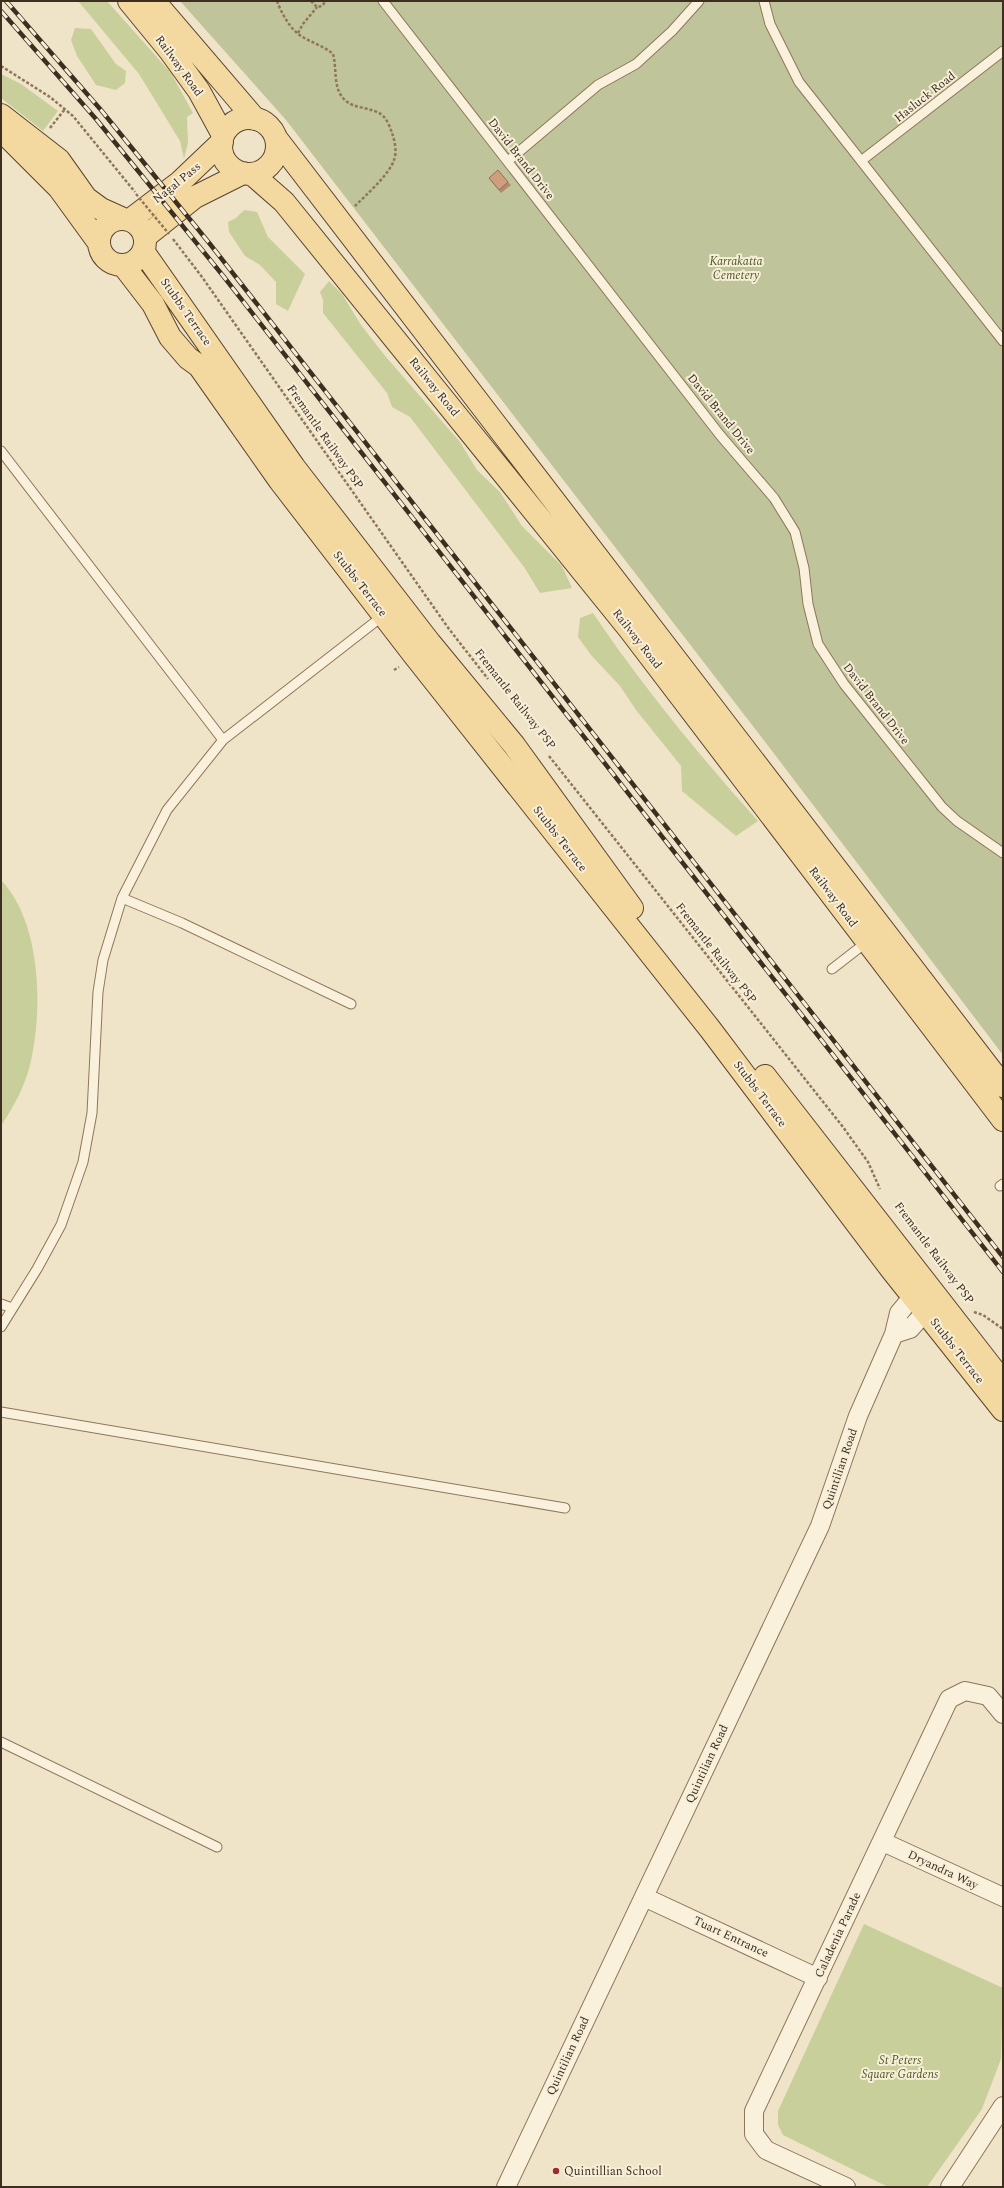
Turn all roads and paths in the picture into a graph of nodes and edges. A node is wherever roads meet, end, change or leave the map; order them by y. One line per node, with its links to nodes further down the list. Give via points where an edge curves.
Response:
1 (129, 1): 19 (main road, Railway Road, via 199,91)
2 (154, 1): 15 (main road, Railway Road)
3 (277, 1): 10 (path, via 288,22)
4 (311, 1): 9 (path)
5 (326, 1): 9 (path)
6 (382, 1): 20 (lane, David Brand Drive)
7 (699, 1): 20 (lane, via 672,31 636,64 598,84)
8 (764, 1): 21 (lane, via 770,24 799,82)
9 (318, 7): 10 (path)
10 (298, 33): 24 (path, via 333,54 338,89 343,98 350,105 372,109 383,116 395,141 394,160 373,190)
11 (1003, 51): 21 (lane, Hasluck Road)
12 (1, 66): 13 (path, Fremantle Railway PSP)
13 (65, 109): 17 (path); 31 (path, Fremantle Railway PSP, bridge, via 202,276 449,629)
14 (1, 115): 23 (main road, via 59,160 86,198 101,209)
15 (255, 119): 18 (main road, via 268,126); 19 (main road, via 236,121 229,127)
16 (1, 131): 25 (main road, via 59,188)
17 (46, 133)
18 (276, 138): 22 (main road, via 277,146 272,162 260,172); 24 (main road, Railway Road)
19 (223, 139): 22 (main road, via 222,151 229,165); 23 (main road, Nagal Pass, via 185,178)
20 (508, 161): 34 (lane, David Brand Drive, via 720,435 774,498 795,532 818,644 844,684 942,807 957,821)
21 (861, 161): 28 (lane)
22 (247, 174): 26 (main road, Nagal Pass, via 195,197); 36 (main road, Railway Road, via 284,202)
23 (126, 219): 25 (main road, via 114,220 103,229); 26 (main road, via 137,224)
24 (339, 221): 36 (main road, Railway Road)
25 (99, 243): 27 (main road, via 104,256 116,264)
26 (144, 244): 27 (main road, via 135,261); 42 (main road, Stubbs Terrace, via 294,467 430,643 514,745 641,920)
27 (123, 265): 30 (main road, Stubbs Terrace, via 153,304 170,337 188,358 199,366 280,481)
28 (1003, 342)
29 (1, 451): 32 (lane)
30 (384, 615): 32 (lane); 42 (main road, Stubbs Terrace, via 710,1029 891,1269)
31 (493, 685)
32 (223, 740): 35 (lane, via 167,810)
33 (547, 754): 41 (path, Fremantle Railway PSP, via 843,1127 868,1162)
34 (1003, 853)
35 (122, 898): 38 (lane, via 182,923); 44 (lane, via 111,929 100,976 92,1113 83,1162 61,1225)
36 (875, 936): 37 (lane); 39 (main road, Railway Road); 40 (main road, Railway Road)
37 (832, 969)
38 (351, 1004)
39 (1003, 1086)
40 (1003, 1120)
41 (883, 1196)
42 (927, 1297): 48 (main road, Stubbs Terrace); 49 (main road, Stubbs Terrace); 56 (street, Quintilian Road, via 910,1329 894,1334 858,1416 820,1526)
43 (1, 1304): 44 (lane)
44 (12, 1308): 46 (lane)
45 (969, 1313): 47 (path, via 984,1315)
46 (1, 1327)
47 (1003, 1329)
48 (1003, 1382)
49 (1003, 1410)
50 (1, 1412): 51 (lane)
51 (565, 1508)
52 (1003, 1714): 54 (street, Caladenia Parade, via 988,1696 965,1691 949,1699)
53 (1, 1742): 55 (lane)
54 (883, 1842): 57 (street, Dryandra Way); 58 (street, Caladenia Parade)
55 (217, 1847)
56 (644, 1897): 58 (street, Tuart Entrance); 60 (street, Quintilian Road)
57 (1003, 1897)
58 (818, 1978): 61 (street, Caladenia Parade, via 754,2111 754,2134 766,2150)
59 (1003, 2106): 62 (street)
60 (506, 2187)
61 (846, 2187)
62 (950, 2187)

